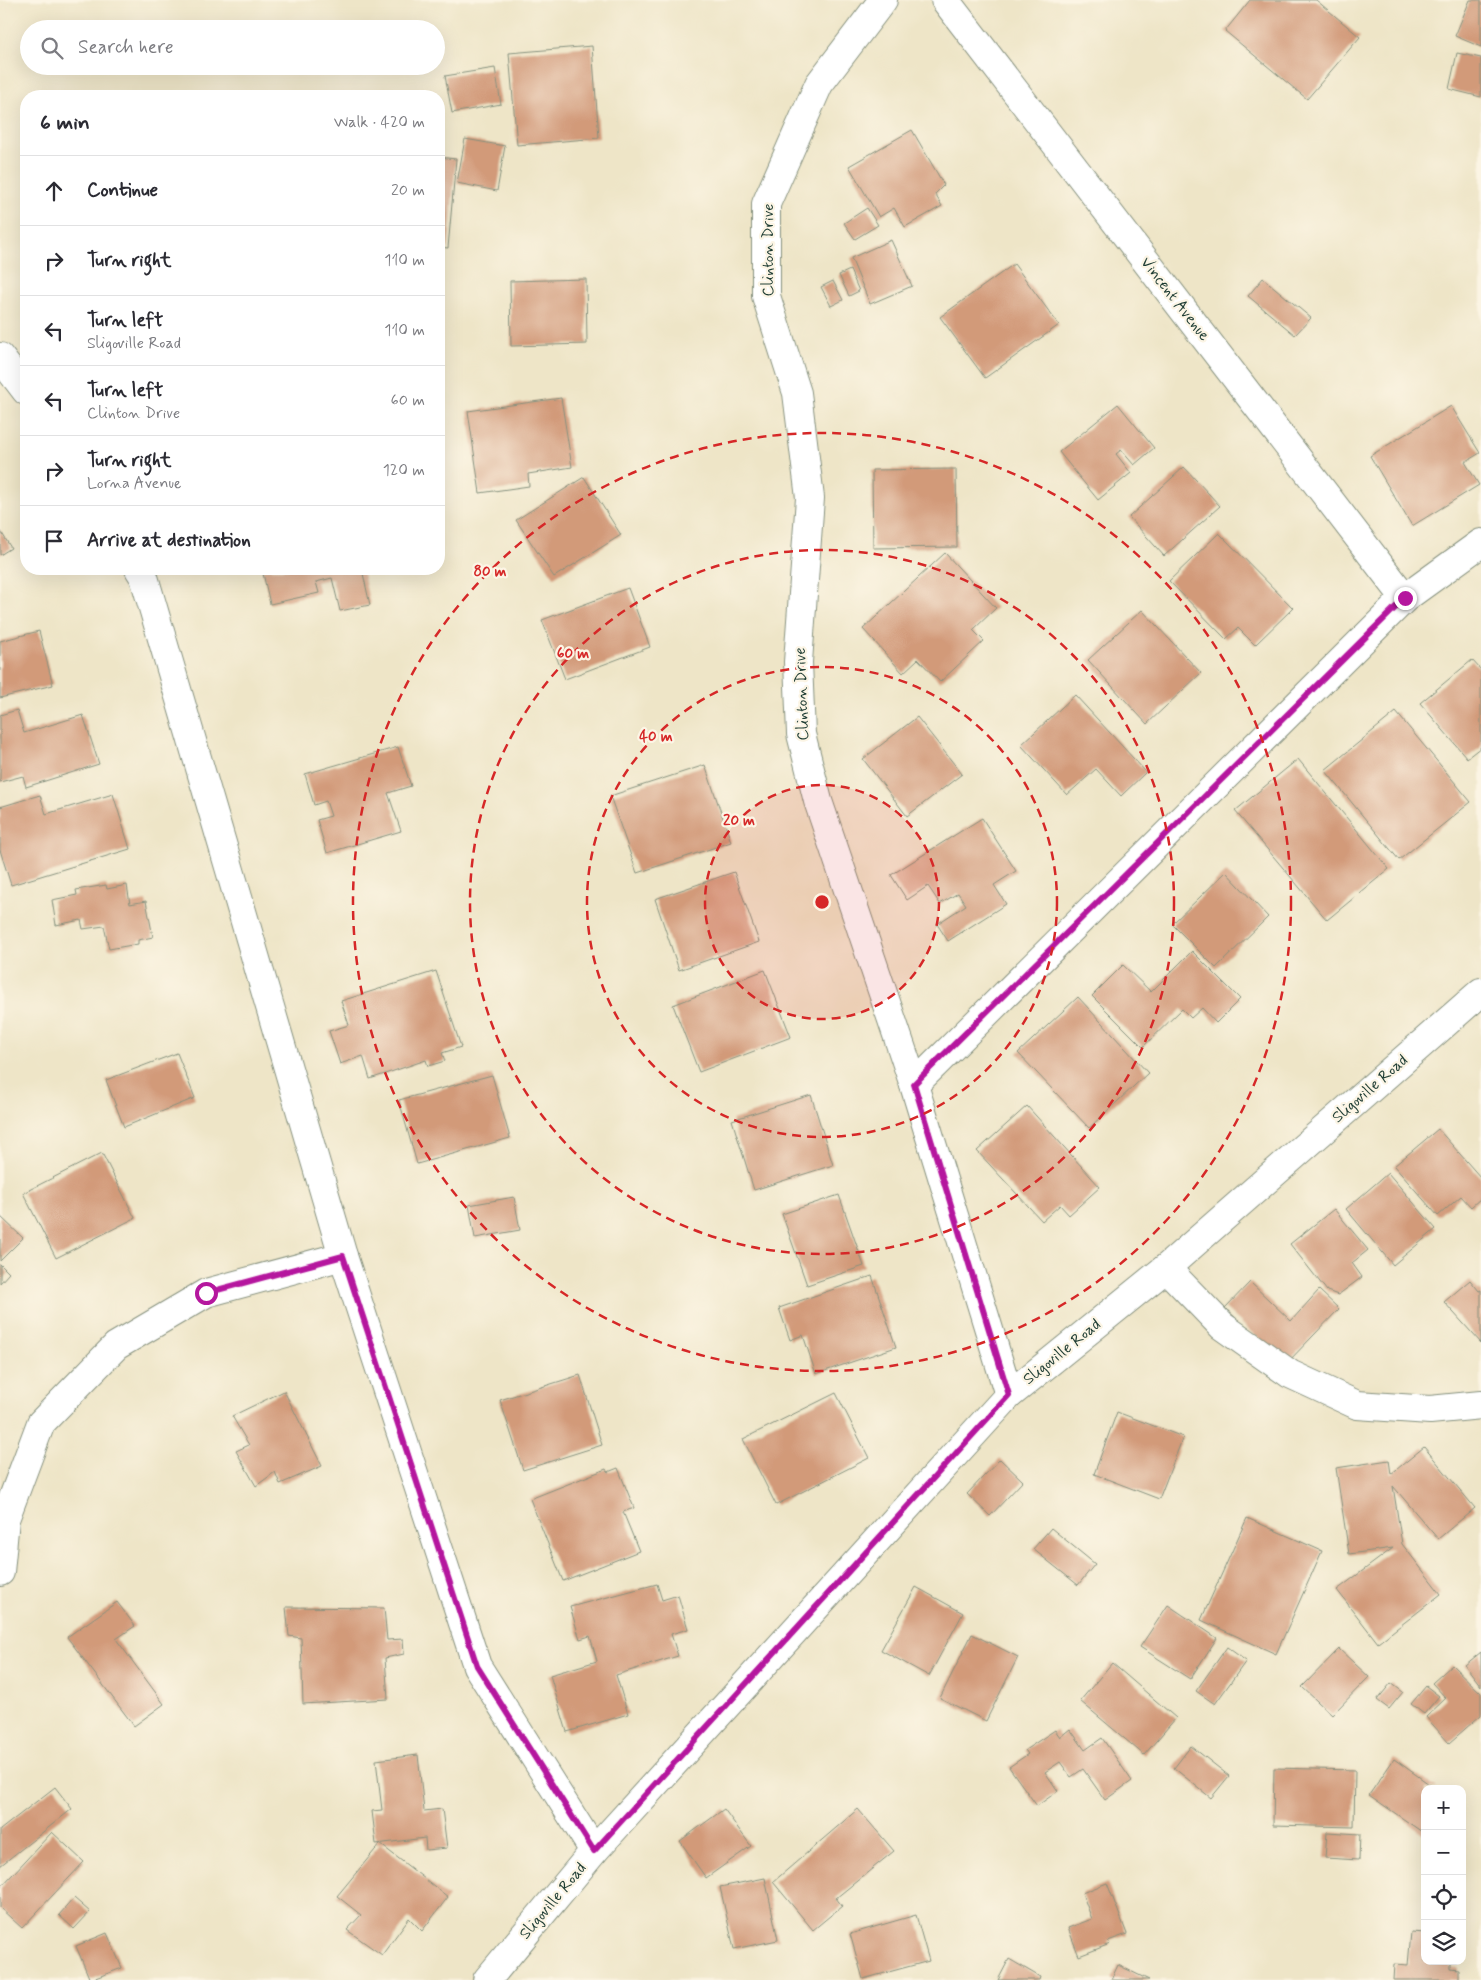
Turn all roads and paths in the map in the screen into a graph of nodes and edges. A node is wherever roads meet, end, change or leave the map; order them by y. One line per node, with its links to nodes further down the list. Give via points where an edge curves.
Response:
1 (883, 0): 9 (street, Clinton Drive, via 819,84 766,204 766,296 797,393 810,498 798,662 801,734 818,801)
2 (945, 0): 7 (street, Vincent Avenue)
3 (0, 356): 4 (street)
4 (20, 383)
5 (1481, 543): 7 (street)
6 (142, 575): 10 (street)
7 (1405, 598): 9 (street)
8 (1481, 992): 11 (street, Sligoville Road)
9 (914, 1084): 12 (street, Clinton Drive)
10 (343, 1256): 14 (street, via 206,1293 116,1346 41,1423 5,1519); 15 (street, via 477,1666)
11 (1166, 1268): 12 (street, Sligoville Road); 13 (street, via 1222,1326 1290,1374 1357,1405 1430,1410)
12 (1009, 1395): 15 (street, Sligoville Road)
13 (1481, 1404)
14 (0, 1572)
15 (594, 1851): 16 (street, Sligoville Road)
16 (487, 1980)

